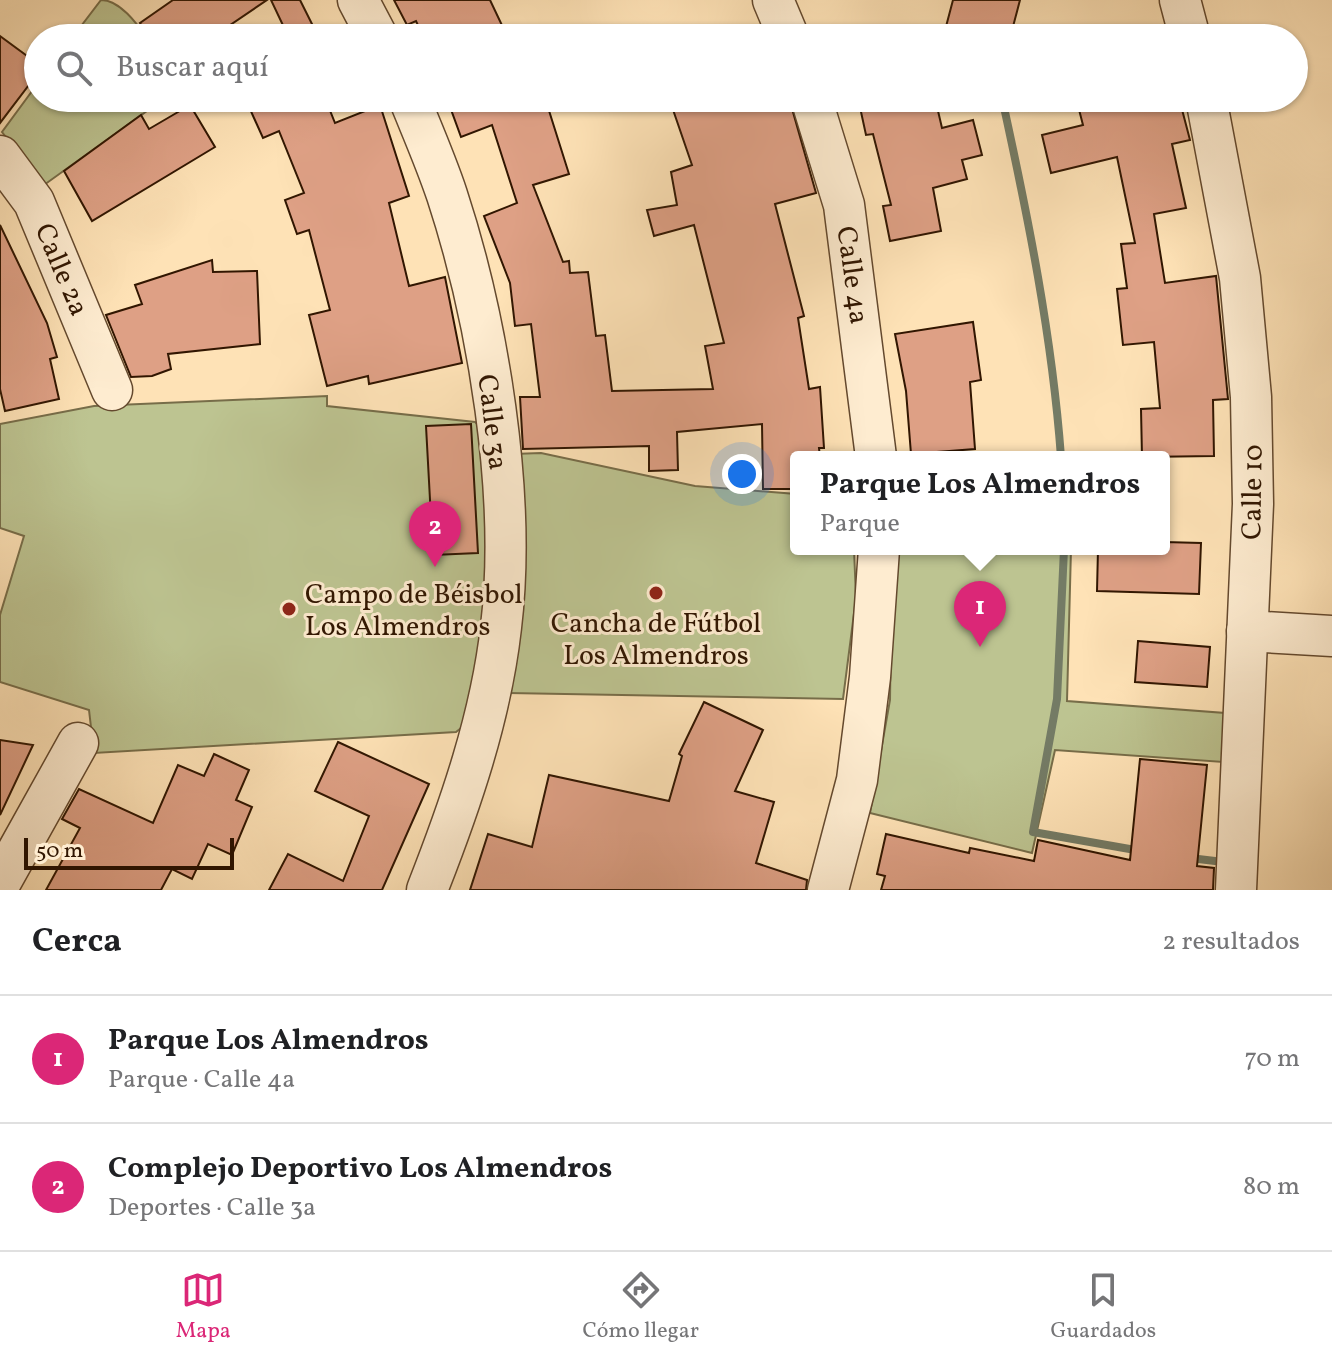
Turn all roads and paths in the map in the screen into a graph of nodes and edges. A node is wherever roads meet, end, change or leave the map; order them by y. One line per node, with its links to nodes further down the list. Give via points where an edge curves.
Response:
1 (358, 0): 4 (street)
2 (773, 0): 5 (street)
3 (1180, 0): 6 (street)
4 (371, 24)
5 (783, 24)
6 (1186, 24)
7 (414, 112): 18 (street, Calle 3a, via 447,195 472,291 489,379 506,528 501,627 487,700 459,806)
8 (815, 112): 12 (street, Calle 4a, via 844,205)
9 (1209, 112): 14 (street, Calle 10, via 1240,278 1251,397)
10 (0, 156): 11 (street, Calle 2a, via 34,202)
11 (112, 390)
12 (875, 451)
13 (879, 555): 19 (street, via 857,780)
14 (1247, 631): 15 (street); 20 (street, Calle 10)
15 (1332, 636)
16 (78, 743): 17 (street)
17 (0, 883)
18 (427, 890)
19 (828, 890)
20 (1236, 890)

